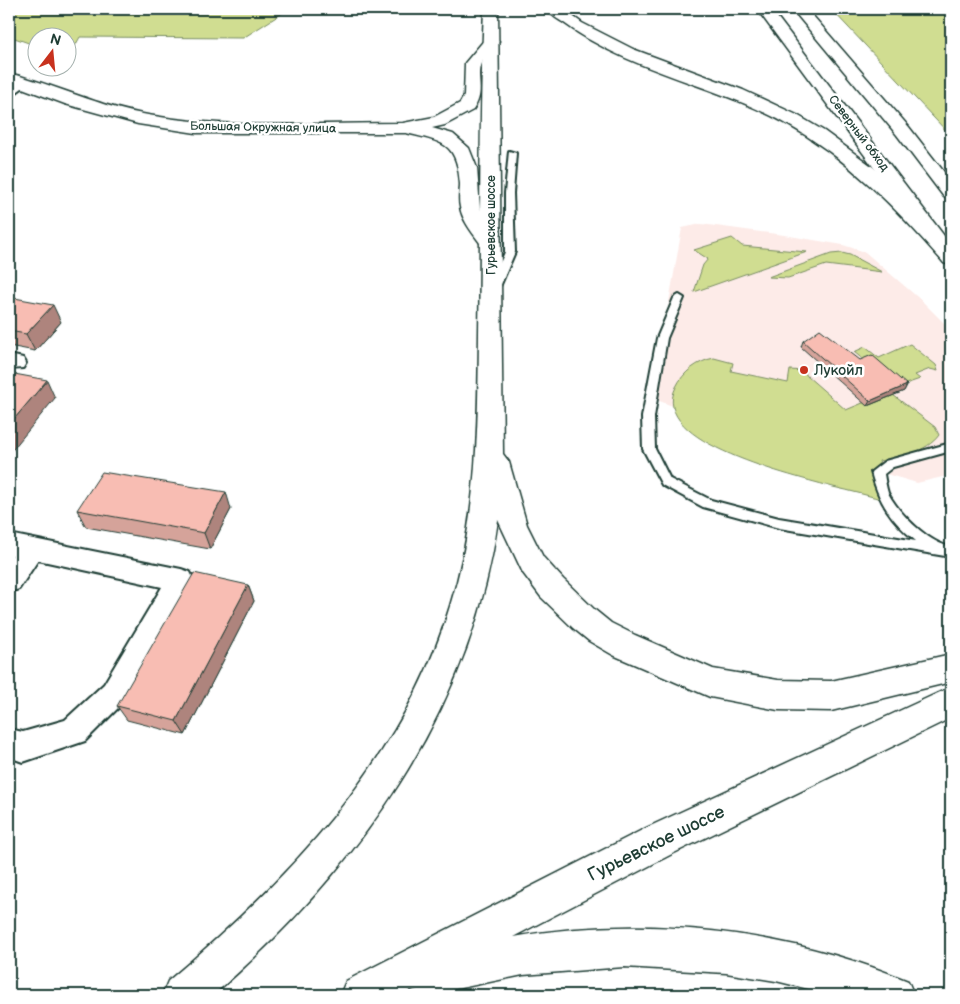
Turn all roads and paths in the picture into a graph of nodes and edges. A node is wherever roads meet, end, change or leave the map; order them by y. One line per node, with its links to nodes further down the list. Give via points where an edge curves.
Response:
1 (491, 9): 5 (main road, Гурьевское шоссе)
2 (554, 9): 11 (main road, via 620,48 763,105 813,130 889,190)
3 (764, 9): 11 (main road, Северный обход)
4 (799, 9): 9 (main road)
5 (491, 41): 7 (main road, via 473,63 472,96 468,106 444,119); 10 (main road, Гурьевское шоссе)
6 (13, 84): 7 (main road, Большая Окружная улица, via 144,120 196,128)
7 (404, 128): 10 (main road, via 447,137 462,149 467,157 470,210)
8 (512, 152): 12 (lane, via 510,252)
9 (951, 193)
10 (490, 242): 12 (main road, Гурьевское шоссе)
11 (951, 259)
12 (491, 298): 14 (main road, Гурьевское шоссе)
13 (678, 298): 17 (lane, via 662,338 648,417 649,449 666,482 707,504 779,523)
14 (491, 441): 19 (main road, via 513,525 533,565 584,619 624,645 710,684 778,695 831,696); 23 (main road, via 490,471 478,546 458,630 408,740 352,824 282,905 224,961)
15 (951, 446): 17 (lane, via 889,464 877,472 882,492 896,512 924,541)
16 (20, 546): 18 (street); 21 (street, via 181,580 114,692 74,730 23,747)
17 (945, 551)
18 (9, 581)
19 (951, 668)
20 (951, 702): 22 (main road, Гурьевское шоссе, via 659,841)
21 (9, 743)
22 (362, 994): 24 (main road, via 462,965 566,950 596,949 681,950 760,959 825,973)
23 (182, 995)
24 (894, 995)

